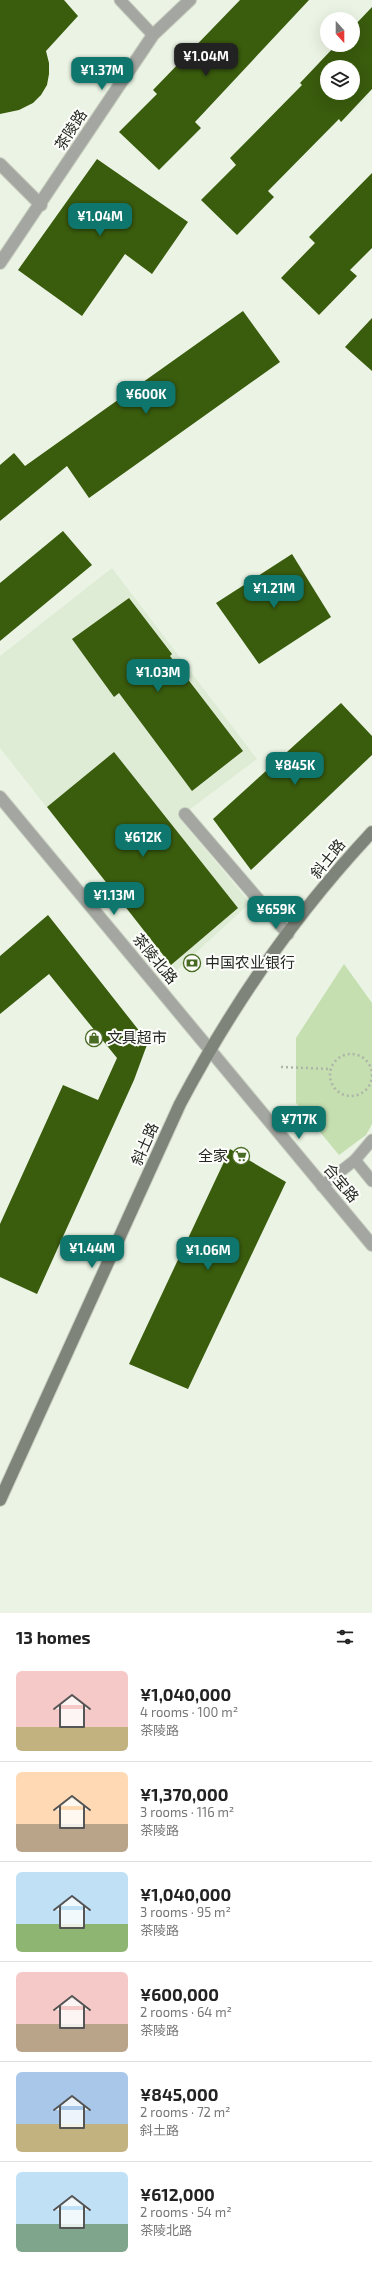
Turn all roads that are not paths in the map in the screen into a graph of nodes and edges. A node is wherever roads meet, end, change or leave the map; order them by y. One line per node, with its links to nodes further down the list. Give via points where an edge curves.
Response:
1 (120, 0): 3 (lane)
2 (190, 0): 3 (street, 茶陵路)
3 (153, 35): 5 (street, 茶陵路)
4 (0, 164): 5 (street)
5 (41, 205): 6 (street, 茶陵路)
6 (0, 263)
7 (0, 797): 11 (street, 茶陵北路)
8 (185, 814): 10 (street)
9 (372, 832): 10 (main road, 斜土路)
10 (288, 934): 11 (main road, 斜土路, via 250,985)
11 (209, 1050): 15 (street, 合宝路); 17 (main road, 斜土路, via 180,1104)
12 (372, 1140): 13 (lane)
13 (355, 1160): 14 (lane); 15 (lane)
14 (372, 1181)
15 (322, 1186): 16 (street, 合宝路)
16 (372, 1245)
17 (0, 1500)

